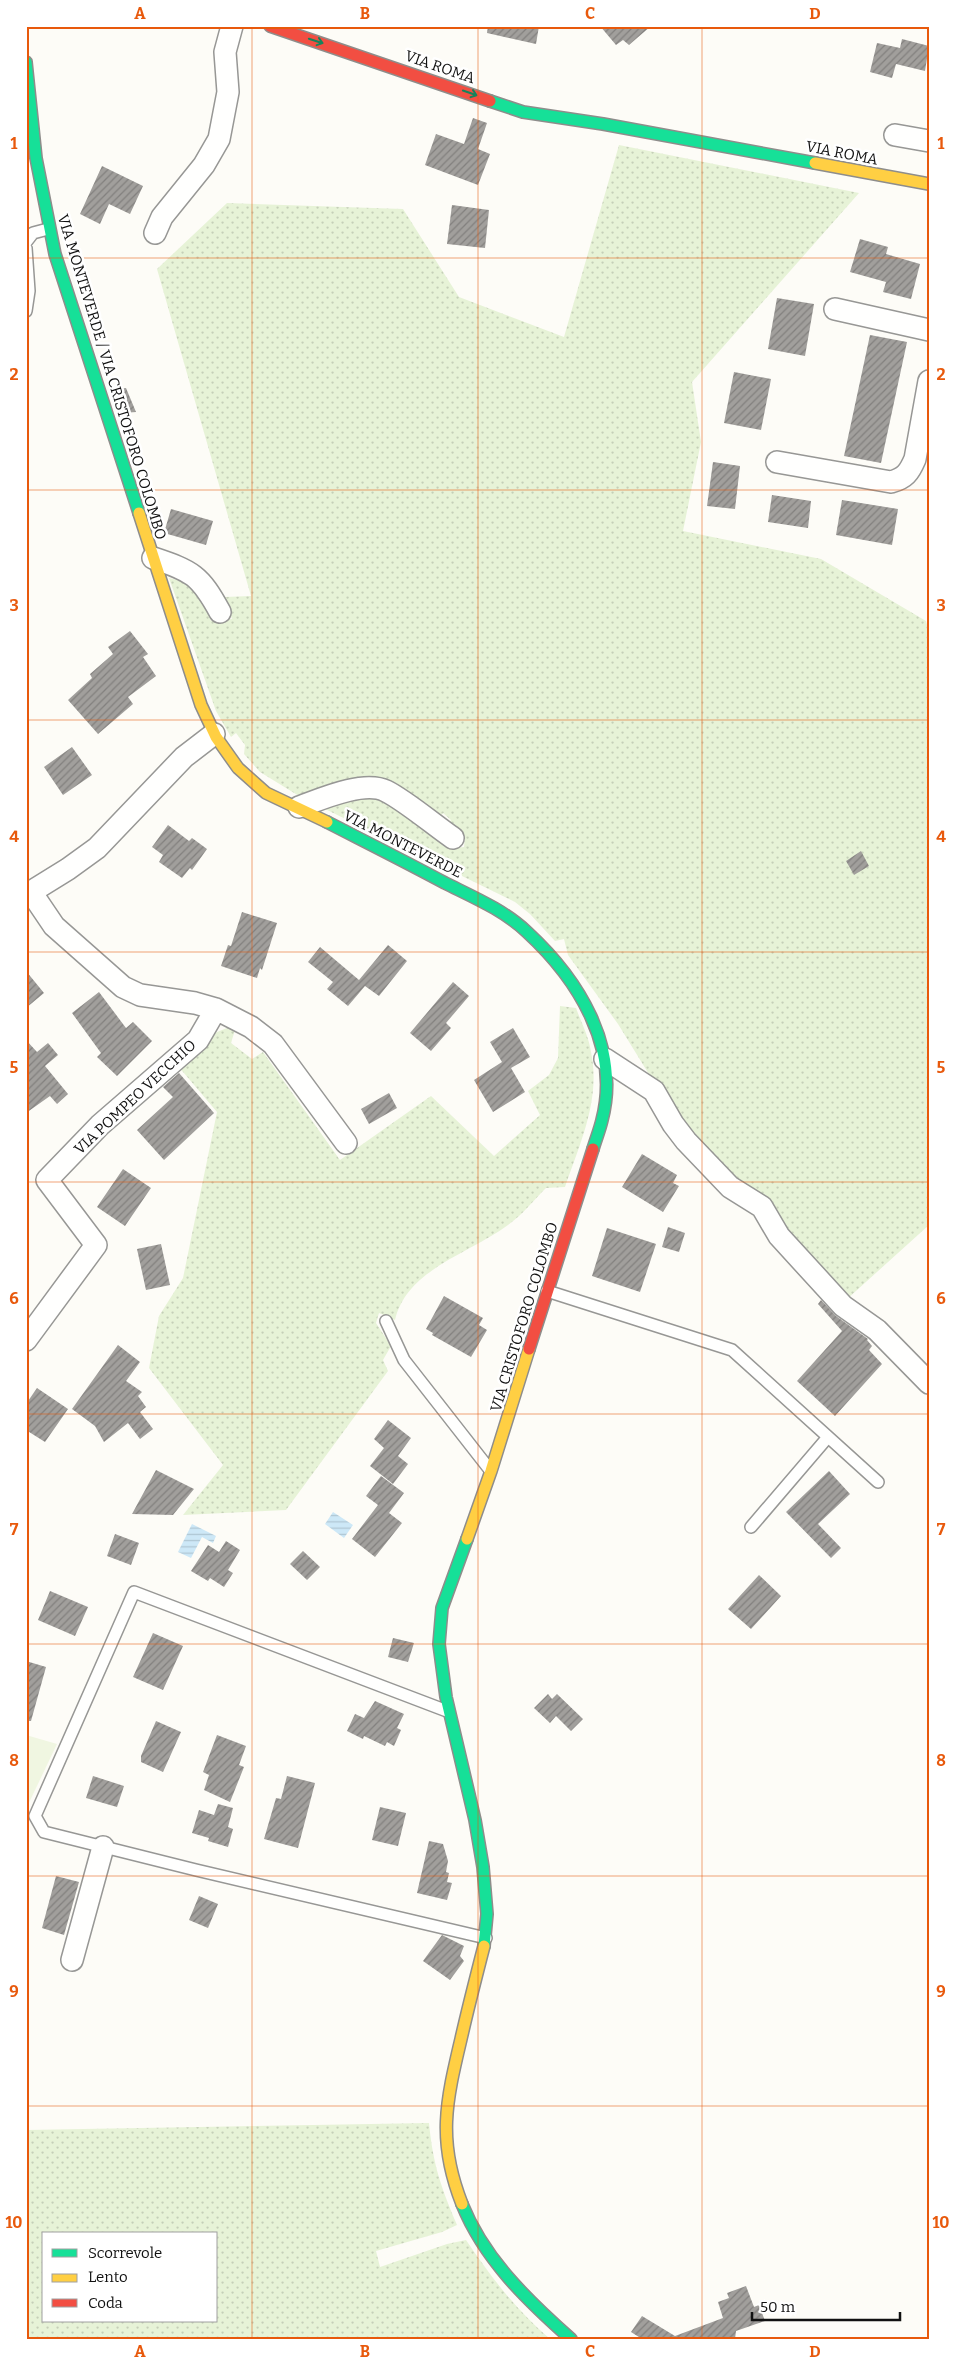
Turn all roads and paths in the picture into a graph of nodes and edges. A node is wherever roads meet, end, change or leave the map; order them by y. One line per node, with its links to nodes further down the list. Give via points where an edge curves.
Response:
1 (232, 26): 10 (street, via 225,52 228,92 219,139 204,165 162,217)
2 (270, 26): 5 (street, VIA ROMA, one-way to 5, via 524,112)
3 (26, 62): 9 (street, VIA MONTEVERDE / VIA CRISTOFORO COLOMBO, via 36,166)
4 (542, 103): 5 (street, VIA ROMA)
5 (603, 124): 8 (street, VIA ROMA)
6 (894, 135): 7 (street)
7 (929, 141)
8 (929, 184)
9 (48, 229): 11 (lane, via 33,233); 18 (street, VIA MONTEVERDE / VIA CRISTOFORO COLOMBO)
10 (154, 233)
11 (26, 242)
12 (26, 248): 14 (lane, via 29,291)
13 (835, 309): 15 (street)
14 (26, 311)
15 (929, 330)
16 (929, 381): 17 (street, via 915,459 903,479 890,482)
17 (777, 462)
18 (153, 558): 19 (street, via 182,568 205,585); 20 (street)
19 (220, 612)
20 (210, 726): 21 (street, via 238,768 257,786); 23 (street, via 97,848)
21 (299, 807): 22 (street, via 361,788 385,790); 25 (street, VIA MONTEVERDE, via 492,907 526,930 572,981 598,1030)
22 (453, 838)
23 (29, 893): 24 (street, via 54,926 124,987 140,994)
24 (216, 1009): 26 (street, via 251,1027 273,1044); 29 (street, VIA POMPEO VECCHIO, via 198,1040 100,1126 47,1180 96,1245)
25 (605, 1059): 27 (street, VIA CRISTOFORO COLOMBO, via 603,1118); 30 (street, via 654,1091 686,1141 730,1187 762,1207 779,1236 843,1306 876,1330)
26 (346, 1143)
27 (546, 1291): 31 (lane, via 732,1350); 32 (street, VIA CRISTOFORO COLOMBO)
28 (386, 1321): 32 (lane, via 404,1360)
29 (26, 1340)
30 (929, 1383)
31 (828, 1437): 33 (lane); 34 (lane)
32 (491, 1471): 35 (street, via 442,1608 438,1631)
33 (878, 1482)
34 (751, 1527)
35 (449, 1712): 36 (lane, via 134,1592 36,1816 44,1832); 37 (street, via 480,1846)
36 (104, 1847): 37 (lane); 38 (street)
37 (486, 1938): 39 (street, via 448,2087 445,2144 465,2212 477,2237 504,2275)
38 (72, 1960)
39 (571, 2339)

